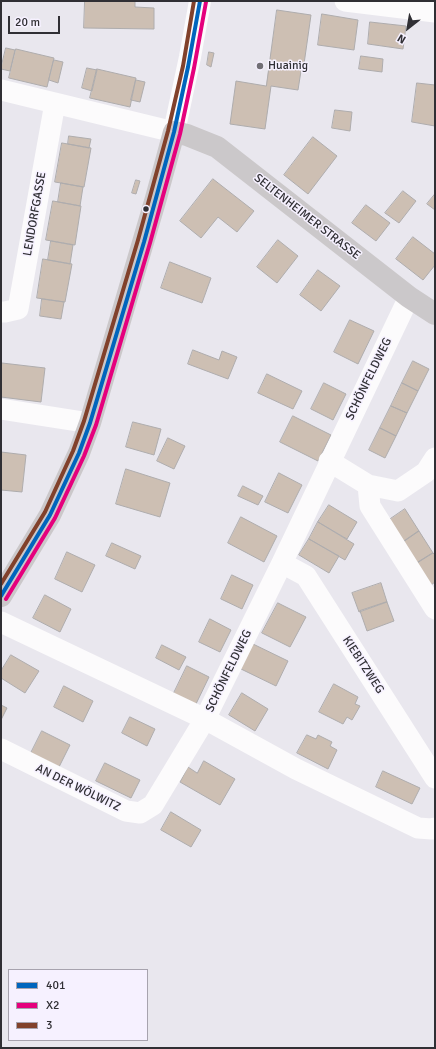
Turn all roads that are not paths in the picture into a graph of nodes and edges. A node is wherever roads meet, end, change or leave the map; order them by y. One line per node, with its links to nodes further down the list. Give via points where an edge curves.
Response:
1 (200, 1): 6 (street)
2 (344, 1): 3 (street)
3 (435, 12)
4 (1, 90): 5 (street)
5 (55, 103): 6 (street); 8 (street, LENDORFGASSE, via 18,309)
6 (174, 132): 7 (main road, SELTENHEIMER STRASSE, via 217,147); 11 (main road)
7 (409, 296): 9 (main road, SELTENHEIMER STRASSE); 13 (street, SCHÖNFELDWEG)
8 (1, 312)
9 (435, 314)
10 (1, 409): 11 (street)
11 (90, 423): 16 (main road, via 50,515)
12 (435, 458): 14 (street, via 426,472 398,491)
13 (329, 461): 14 (street); 15 (street, SCHÖNFELDWEG)
14 (368, 485): 17 (street, via 370,506)
15 (282, 563): 19 (street, SCHÖNFELDWEG); 21 (street, KIEBITZWEG, via 306,576)
16 (1, 596)
17 (435, 609)
18 (1, 622): 19 (street, SCHÖNFELDWEG)
19 (205, 719): 20 (street, AN DER WÖLWITZ, via 153,805 140,812 126,811); 22 (street, via 296,769 418,828)
20 (1, 748)
21 (435, 778)
22 (435, 828)

